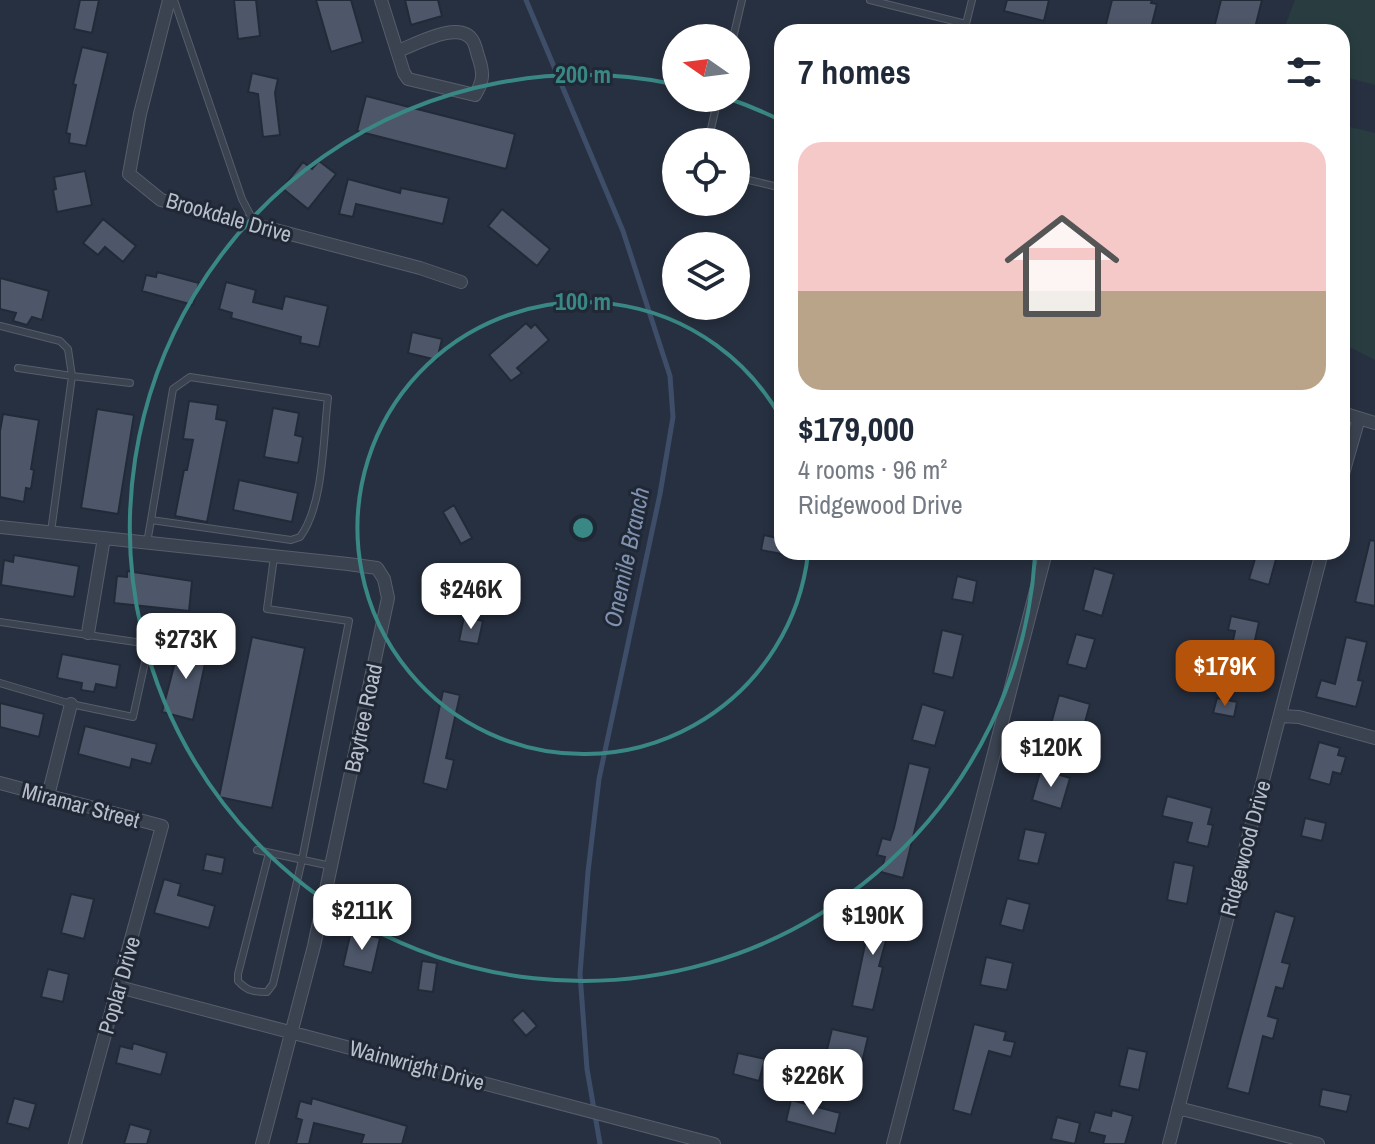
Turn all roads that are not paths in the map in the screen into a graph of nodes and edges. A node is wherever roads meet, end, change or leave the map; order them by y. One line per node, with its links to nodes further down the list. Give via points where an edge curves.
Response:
1 (172, 0): 11 (lane); 11 (street, Brookdale Drive, via 129,174 161,200)
2 (381, 0): 8 (street)
3 (742, 0): 6 (lane)
4 (870, 0): 7 (lane)
5 (972, 0): 7 (lane)
6 (736, 24)
7 (966, 24)
8 (398, 51): 8 (street, via 453,30 463,32 473,40 482,84 475,95 408,79)
9 (750, 180): 10 (lane)
10 (774, 186)
11 (256, 226): 12 (street, Brookdale Drive)
12 (461, 282)
13 (0, 326): 15 (lane, via 60,341 68,349)
14 (18, 368): 15 (lane)
15 (72, 376): 16 (lane); 23 (lane)
16 (130, 383)
17 (1350, 415): 18 (street)
18 (1359, 418): 19 (street); 20 (street)
19 (1375, 423)
20 (1350, 449)
21 (151, 520): 21 (lane, via 291,540 300,537 318,485 328,398 190,377 183,381 173,389); 25 (lane)
22 (0, 527): 23 (street, Baytree Road)
23 (51, 532): 24 (street, Baytree Road)
24 (104, 538): 25 (street, Baytree Road); 30 (street)
25 (147, 543): 26 (street, Baytree Road)
26 (274, 557): 40 (lane, via 267,609 349,621); 41 (street, Baytree Road, via 377,568 388,598)
27 (1044, 560): 48 (street)
28 (1320, 560): 33 (street, Ridgewood Drive)
29 (0, 622): 30 (lane)
30 (88, 633): 32 (lane, via 149,644 133,717)
31 (0, 683): 32 (lane)
32 (71, 704): 36 (street)
33 (1280, 716): 34 (street); 44 (street, Ridgewood Drive)
34 (1375, 738)
35 (0, 783): 36 (street, Miramar Street)
36 (48, 796): 37 (street, Miramar Street)
37 (162, 826): 42 (street, Poplar Drive)
38 (257, 850): 39 (lane)
39 (269, 853): 40 (lane); 40 (lane, via 238,974 245,989 256,992 267,992 273,984)
40 (302, 860): 41 (lane)
41 (331, 866): 43 (street, Baytree Road)
42 (119, 987): 43 (street, Wainwright Drive); 45 (street, Poplar Drive)
43 (292, 1031): 46 (street, Baytree Road); 47 (street, Wainwright Drive)
44 (1178, 1108): 49 (street, Ridgewood Drive); 50 (street)
45 (75, 1144)
46 (262, 1144)
47 (714, 1144)
48 (893, 1144)
49 (1169, 1144)
50 (1318, 1144)

